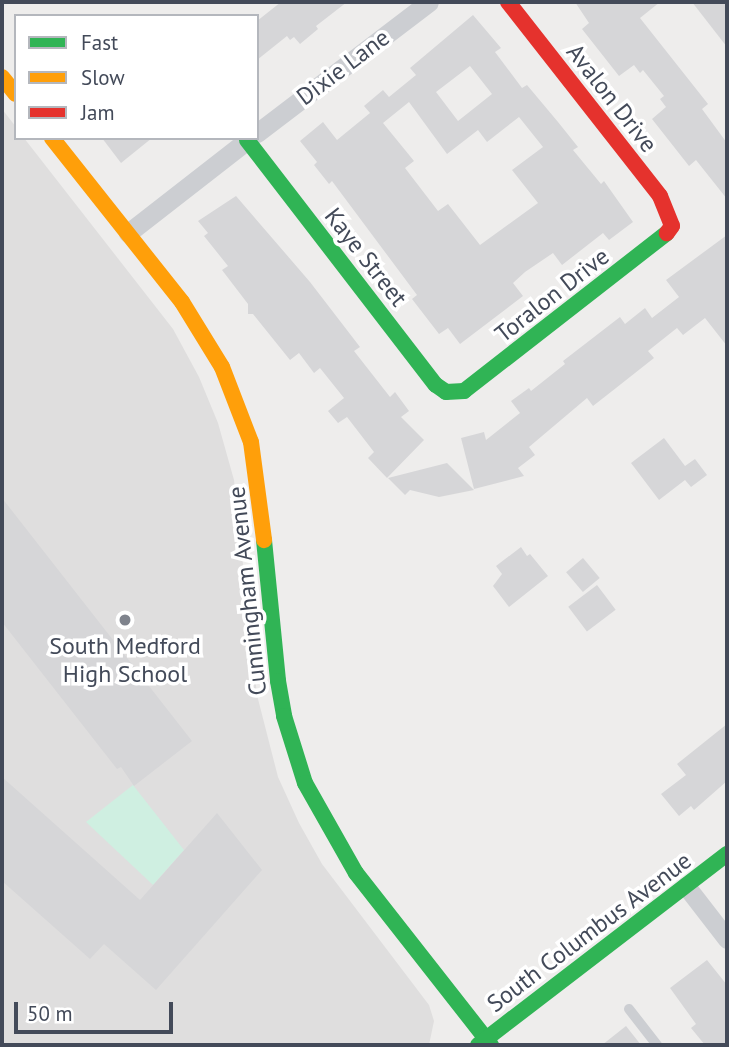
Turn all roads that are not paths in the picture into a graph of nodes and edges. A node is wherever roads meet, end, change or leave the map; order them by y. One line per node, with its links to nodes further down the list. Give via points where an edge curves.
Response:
1 (429, 2): 5 (street, Dixie Lane)
2 (508, 2): 9 (main road, Avalon Drive, via 660,196)
3 (2, 77): 4 (main road)
4 (14, 92)
5 (259, 131)
6 (53, 140): 10 (main road, Cunningham Avenue)
7 (247, 140): 10 (street, Dixie Lane)
8 (253, 140): 11 (main road, Kaye Street, via 436,385)
9 (672, 226): 11 (main road, Toralon Drive, via 663,239 477,383)
10 (128, 233): 16 (main road, Cunningham Avenue, via 202,331 222,367 251,442 278,681 305,783 355,873)
11 (454, 393)
12 (727, 854): 13 (main road, South Columbus Avenue)
13 (686, 886): 14 (street); 16 (main road, South Columbus Avenue)
14 (727, 939)
15 (629, 1009): 17 (lane)
16 (485, 1043)
17 (657, 1045)

